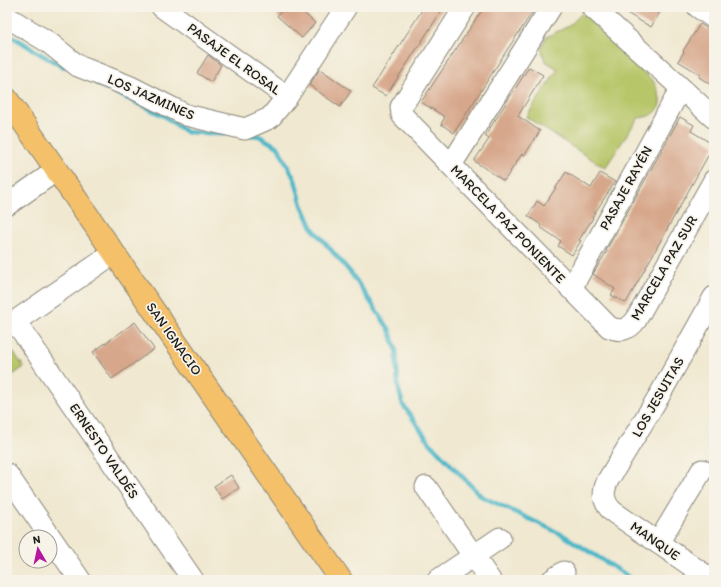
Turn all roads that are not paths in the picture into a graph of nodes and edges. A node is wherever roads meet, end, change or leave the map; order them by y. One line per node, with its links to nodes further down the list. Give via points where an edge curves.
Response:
1 (162, 7): 10 (street, PASAJE EL ROSAL)
2 (346, 7): 10 (street, LOS JAZMINES)
3 (465, 7): 13 (street, MARCELA PAZ PONIENTE, via 402,104 400,111)
4 (551, 7): 13 (street)
5 (592, 7): 9 (street)
6 (698, 7): 8 (street)
7 (7, 17): 10 (street, LOS JAZMINES, via 48,42 78,66 131,87 186,115 245,129 270,118)
8 (714, 18)
9 (682, 88): 12 (street); 18 (street, PASAJE RAYÉN)
10 (287, 97)
11 (7, 99): 14 (main road, SAN IGNACIO)
12 (714, 118)
13 (451, 165): 18 (street, MARCELA PAZ PONIENTE)
14 (57, 170): 16 (street); 17 (main road, SAN IGNACIO)
15 (714, 180): 21 (street, MARCELA PAZ SUR, via 636,320)
16 (7, 205)
17 (114, 253): 20 (street); 31 (main road, SAN IGNACIO)
18 (571, 289): 21 (street, MARCELA PAZ PONIENTE, via 610,327)
19 (714, 297): 25 (street, LOS JESUITAS, via 659,396 608,480 603,491)
20 (11, 324): 30 (street, ERNESTO VALDÉS)
21 (621, 330)
22 (702, 470): 27 (street)
23 (7, 474): 29 (street)
24 (426, 487): 28 (street)
25 (604, 497): 27 (street, MANQUE, via 612,511)
26 (500, 538): 28 (street)
27 (658, 543): 34 (street, MANQUE)
28 (474, 556): 32 (street); 33 (street)
29 (80, 580)
30 (193, 580)
31 (341, 580)
32 (438, 580)
33 (490, 580)
34 (712, 580)

